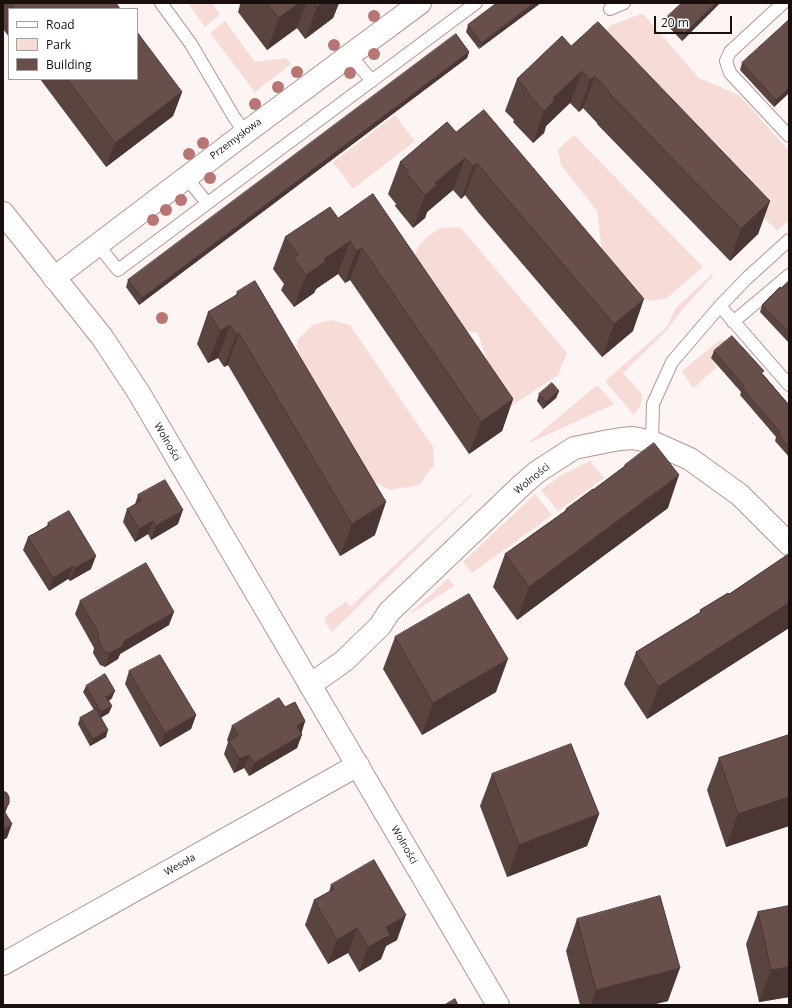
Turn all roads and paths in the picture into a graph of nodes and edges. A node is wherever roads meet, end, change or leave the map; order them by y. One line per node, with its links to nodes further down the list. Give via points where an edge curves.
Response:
1 (161, 3): 10 (lane, via 191,44)
2 (420, 3): 7 (street, Przemysłowa)
3 (476, 3): 8 (lane)
4 (624, 3): 6 (lane)
5 (783, 3): 9 (lane, via 730,52 726,61 730,73)
6 (610, 9)
7 (350, 54): 8 (lane); 10 (street, Przemysłowa)
8 (372, 81): 12 (lane)
9 (787, 129)
10 (245, 133): 11 (street, Przemysłowa)
11 (186, 177): 12 (lane); 15 (street, Przemysłowa)
12 (207, 204): 15 (lane, via 118,270)
13 (3, 212): 17 (street, Wolności)
14 (789, 240): 18 (lane)
15 (98, 245): 17 (street, Przemysłowa)
16 (789, 275): 19 (lane)
17 (54, 278): 23 (street, Wolności, via 102,336 138,393)
18 (720, 306): 19 (lane); 21 (lane, via 672,362 653,404)
19 (734, 322): 20 (lane)
20 (789, 385)
21 (652, 442): 22 (street, Wolności, via 690,459 740,495); 23 (street, Wolności, via 633,438 574,448 537,472 389,612 380,626 344,661)
22 (789, 544)
23 (310, 685): 24 (street, Wolności)
24 (358, 765): 25 (street, Wesoła); 26 (street, Wolności)
25 (3, 964)
26 (498, 1005)

